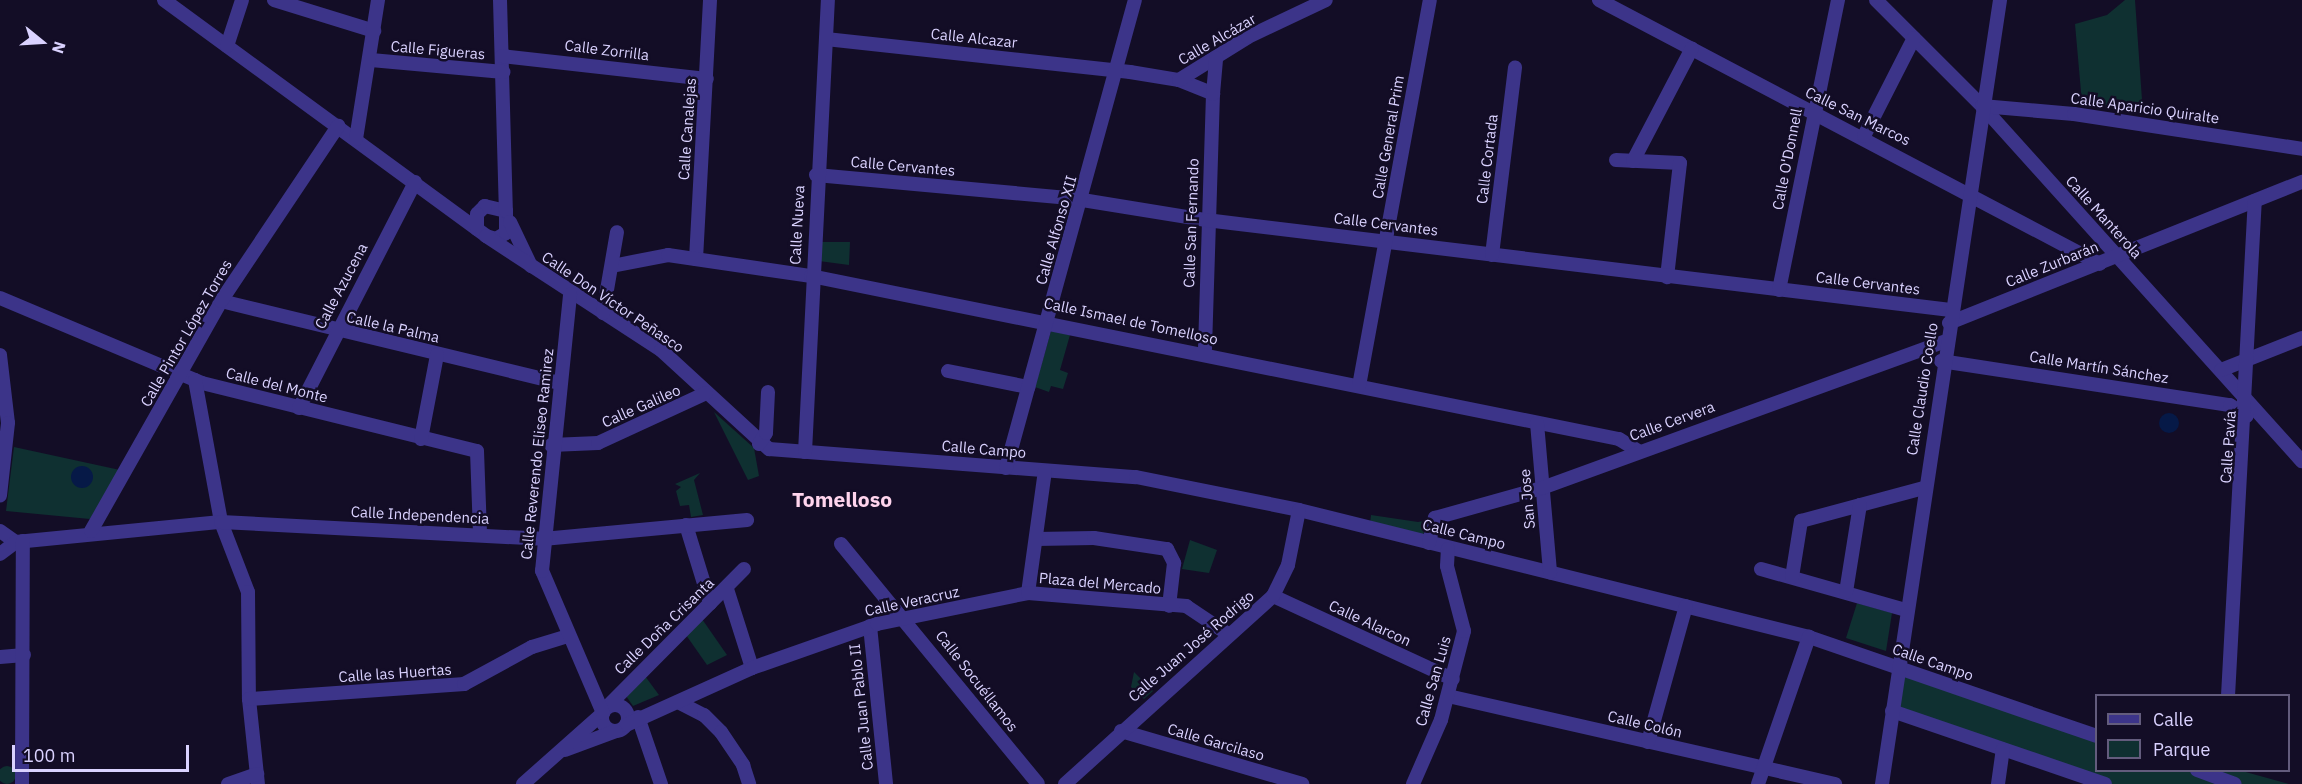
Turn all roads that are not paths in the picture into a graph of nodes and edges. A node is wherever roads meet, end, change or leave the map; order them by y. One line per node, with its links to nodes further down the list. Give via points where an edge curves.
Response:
1 (164, 0): 18 (street, Calle Don Víctor Peñasco)
2 (242, 0): 18 (street)
3 (274, 0): 15 (street)
4 (378, 0): 15 (street)
5 (500, 0): 20 (street)
6 (710, 0): 26 (street, Calle Canalejas)
7 (828, 0): 17 (street, Calle Nueva)
8 (1135, 0): 24 (street, Calle Alfonso XII)
9 (1326, 0): 21 (street, Calle Alcázar)
10 (1430, 0): 47 (street, Calle General Prim)
11 (1599, 0): 19 (street, Calle San Marcos)
12 (1838, 0): 30 (street, Calle O'Donnell)
13 (1876, 0): 16 (street, Calle Manterola)
14 (2000, 0): 29 (street, Calle Claudio Coello)
15 (374, 31): 22 (street)
16 (1914, 38): 29 (street, Calle Manterola); 32 (street)
17 (826, 39): 24 (street, Calle Alcazar); 37 (street, Calle Nueva)
18 (227, 46): 31 (street, Calle Don Víctor Peñasco)
19 (1692, 48): 30 (street, Calle San Marcos); 36 (street)
20 (502, 56): 25 (street); 26 (street, Calle Zorrilla)
21 (1216, 58): 27 (street, Calle Alcázar); 28 (street, Calle San Fernando)
22 (371, 60): 25 (street, Calle Figueras); 33 (street)
23 (1515, 66): 48 (street, Calle Cortada)
24 (1119, 71): 27 (street, Calle Alcázar); 41 (street, Calle Alfonso XII)
25 (503, 72): 43 (street)
26 (707, 79): 50 (street, Calle Canalejas)
27 (1179, 80): 28 (street)
28 (1214, 94): 44 (street, Calle San Fernando)
29 (1982, 106): 34 (street, Calle Aparicio Quiralte, via 2074,114); 40 (street, Calle Claudio Coello); 49 (street, Calle Manterola)
30 (1813, 113): 32 (street, Calle San Marcos); 56 (street, Calle O'Donnell)
31 (338, 126): 33 (street, Calle Don Víctor Peñasco); 59 (street, Calle Pintor López Torres)
32 (1864, 136): 40 (street, Calle San Marcos)
33 (356, 139): 38 (street, Calle Don Víctor Peñasco)
34 (2302, 149)
35 (1616, 160): 36 (street)
36 (1634, 161): 55 (street, via 1680,163)
37 (816, 175): 41 (street, Calle Cervantes); 54 (street, Calle Nueva)
38 (416, 182): 46 (street, Calle Don Víctor Peñasco); 63 (street, Calle Azucena)
39 (2302, 182): 42 (street, Calle Zurbarán)
40 (1970, 191): 51 (street, Calle San Marcos); 61 (street, Calle Claudio Coello)
41 (1081, 200): 44 (street, Calle Cervantes); 62 (street, Calle Alfonso XII)
42 (2255, 201): 49 (street, Calle Zurbarán); 69 (street, Calle Pavía)
43 (508, 217): 46 (street, via 501,237); 46 (street, via 485,206 477,214); 53 (street)
44 (1206, 220): 47 (street, Calle Cervantes); 66 (street, Calle San Fernando)
45 (617, 232): 52 (street)
46 (481, 233): 53 (street, Calle Don Víctor Peñasco)
47 (1386, 240): 48 (street, Calle Cervantes); 76 (street, Calle General Prim)
48 (1492, 255): 55 (street, Calle Cervantes)
49 (2116, 256): 51 (street, Calle Zurbarán); 71 (street, Calle Manterola)
50 (696, 259): 52 (street, Calle Ismael de Tomelloso, via 668,255); 54 (street, Calle Ismael de Tomelloso)
51 (2100, 264): 61 (street, Calle Zurbarán)
52 (612, 266): 60 (street)
53 (532, 268): 57 (street, Calle Don Víctor Peñasco)
54 (811, 276): 62 (street, Calle Ismael de Tomelloso); 89 (street, Calle Nueva)
55 (1667, 277): 56 (street, Calle Cervantes)
56 (1779, 290): 61 (street, Calle Cervantes)
57 (570, 294): 60 (street, Calle Don Víctor Peñasco); 75 (street, Calle Reverendo Eliseo Ramirez)
58 (0, 298): 73 (street, Calle del Monte)
59 (221, 301): 63 (street, Calle la Palma); 73 (street, Calle Pintor López Torres)
60 (603, 313): 79 (street, Calle Don Víctor Peñasco, via 661,350)
61 (1950, 316): 65 (street, Calle Claudio Coello)
62 (1047, 321): 66 (street, Calle Ismael de Tomelloso); 77 (street, Calle Alfonso XII)
63 (336, 331): 68 (street, Calle la Palma); 81 (street, Calle Azucena)
64 (2302, 338): 69 (street)
65 (1945, 341): 70 (street, Calle Claudio Coello); 88 (street, Calle Cervera)
66 (1205, 353): 76 (street, Calle Ismael de Tomelloso)
67 (0, 355): 83 (street)
68 (437, 355): 75 (street, Calle la Palma); 85 (street)
69 (2248, 359): 71 (street); 80 (street, Calle Pavía)
70 (1941, 361): 82 (street, Calle Martín Sánchez, via 2230,405); 94 (street, Calle Claudio Coello)
71 (2221, 370): 80 (street, Calle Manterola)
72 (948, 371): 77 (street)
73 (180, 375): 74 (street, Calle del Monte); 102 (street, Calle Pintor López Torres)
74 (195, 381): 81 (street, Calle del Monte); 99 (street)
75 (559, 383): 87 (street, Calle Reverendo Eliseo Ramirez)
76 (1359, 386): 84 (street, Calle Ismael de Tomelloso)
77 (1028, 387): 91 (street, Calle Alfonso XII)
78 (768, 392): 86 (street, via 766,433)
79 (706, 393): 86 (street, Calle Don Víctor Peñasco); 87 (street, Calle Galileo, via 598,443)
80 (2248, 399): 82 (street, Calle Pavía); 90 (street, Calle Manterola)
81 (299, 408): 85 (street, Calle del Monte)
82 (2247, 416): 133 (street, Calle Pavía)
83 (4, 423): 95 (street)
84 (1537, 423): 88 (street, Calle Ismael de Tomelloso, via 1619,439); 93 (street, San Jose)
85 (421, 439): 103 (street, Calle del Monte, via 477,451)
86 (759, 444): 89 (street)
87 (551, 445): 105 (street, Calle Reverendo Eliseo Ramirez)
88 (1638, 451): 93 (street, Calle Cervera)
89 (805, 452): 91 (street, Calle Campo)
90 (2302, 461)
91 (1006, 468): 92 (street, Calle Campo)
92 (1045, 471): 97 (street, Calle Campo, via 1136,477); 104 (street)
93 (1542, 488): 107 (street, Calle Cervera, via 1435,518); 113 (street, San Jose)
94 (1923, 488): 96 (street); 122 (street, Calle Claudio Coello)
95 (0, 496)
96 (1860, 505): 114 (street, via 1801,521); 116 (street)
97 (1299, 510): 107 (street, Calle Campo); 118 (street, Calle Juan José Rodrigo, via 1288,565)
98 (747, 520): 100 (street, Calle Independencia)
99 (221, 522): 102 (street, Calle Independencia); 103 (street, Calle Independencia); 135 (street, via 248,592)
100 (686, 525): 105 (street, Calle Independencia); 119 (street)
101 (0, 531): 106 (street)
102 (91, 531): 106 (street, Calle Independencia)
103 (480, 534): 105 (street, Calle Independencia)
104 (1036, 538): 117 (street); 120 (street, Plaza del Mercado, via 1094,538 1167,549 1174,563)
105 (543, 539): 126 (street, Calle Reverendo Eliseo Ramirez, via 545,583)
106 (19, 541): 110 (street); 128 (street)
107 (1429, 543): 109 (street, Calle Campo)
108 (841, 544): 123 (street, Calle Socuéllamos)
109 (1448, 549): 113 (street, Calle Campo); 132 (street, Calle San Luis, via 1447,566 1464,618)
110 (0, 554)
111 (744, 569): 115 (street, Calle Doña Crisanta)
112 (1761, 569): 114 (street)
113 (1550, 572): 121 (street, Calle Campo)
114 (1792, 576): 116 (street)
115 (727, 589): 119 (street, Calle Doña Crisanta); 130 (street)
116 (1846, 592): 122 (street)
117 (1028, 593): 120 (street, Plaza del Mercado); 123 (street, Calle Veracruz)
118 (1273, 596): 125 (street, Calle Juan José Rodrigo); 132 (street, Calle Alarcon)
119 (710, 603): 137 (street, Calle Doña Crisanta)
120 (1168, 606): 125 (street, Plaza del Mercado, via 1186,606)
121 (1686, 606): 127 (street, Calle Campo); 143 (street)
122 (1906, 610): 131 (street, Calle Claudio Coello)
123 (907, 619): 124 (street, Calle Veracruz); 156 (street, Calle Socuéllamos)
124 (870, 626): 130 (street, Calle Veracruz); 155 (street, Calle Juan Pablo II)
125 (1228, 634): 141 (street, Calle Juan José Rodrigo)
126 (568, 636): 135 (street, Calle las Huertas, via 532,647 464,684); 137 (street, Calle Reverendo Eliseo Ramirez)
127 (1809, 637): 131 (street, Calle Campo); 146 (street)
128 (24, 655): 129 (street); 150 (street)
129 (0, 657)
130 (752, 668): 136 (street, Calle Veracruz)
131 (1898, 668): 138 (street, Calle Claudio Coello); 142 (street, Calle Campo)
132 (1453, 679): 134 (street, Calle San Luis)
133 (2228, 694)
134 (1448, 696): 143 (street, Calle Colón); 159 (street, Calle San Luis)
135 (249, 699): 149 (street)
136 (678, 702): 139 (street, Calle Veracruz); 154 (street, via 704,715 721,732 743,765)
137 (606, 710): 140 (street, via 604,725); 140 (street, via 624,708); 145 (street, Calle Doña Crisanta)
138 (1892, 711): 144 (street); 162 (street, Calle Claudio Coello)
139 (638, 717): 140 (street, Calle Veracruz); 153 (street)
140 (621, 728): 145 (street, Calle Doña Crisanta)
141 (1121, 731): 157 (street, Calle Juan José Rodrigo); 158 (street, Calle Garcilaso)
142 (2095, 735)
143 (1648, 741): 146 (street, Calle Colón)
144 (2003, 749): 163 (street); 164 (street)
145 (554, 754): 152 (street, Calle Doña Crisanta)
146 (1764, 767): 160 (street); 161 (street, Calle Colón)
147 (2201, 772): 148 (street)
148 (2227, 778)
149 (257, 779): 151 (street)
150 (22, 784)
151 (228, 784)
152 (523, 784)
153 (662, 784)
154 (749, 784)
155 (886, 784)
156 (1038, 784)
157 (1065, 784)
158 (1302, 784)
159 (1413, 784)
160 (1758, 784)
161 (1835, 784)
162 (1882, 784)
163 (1998, 784)
164 (2105, 784)

